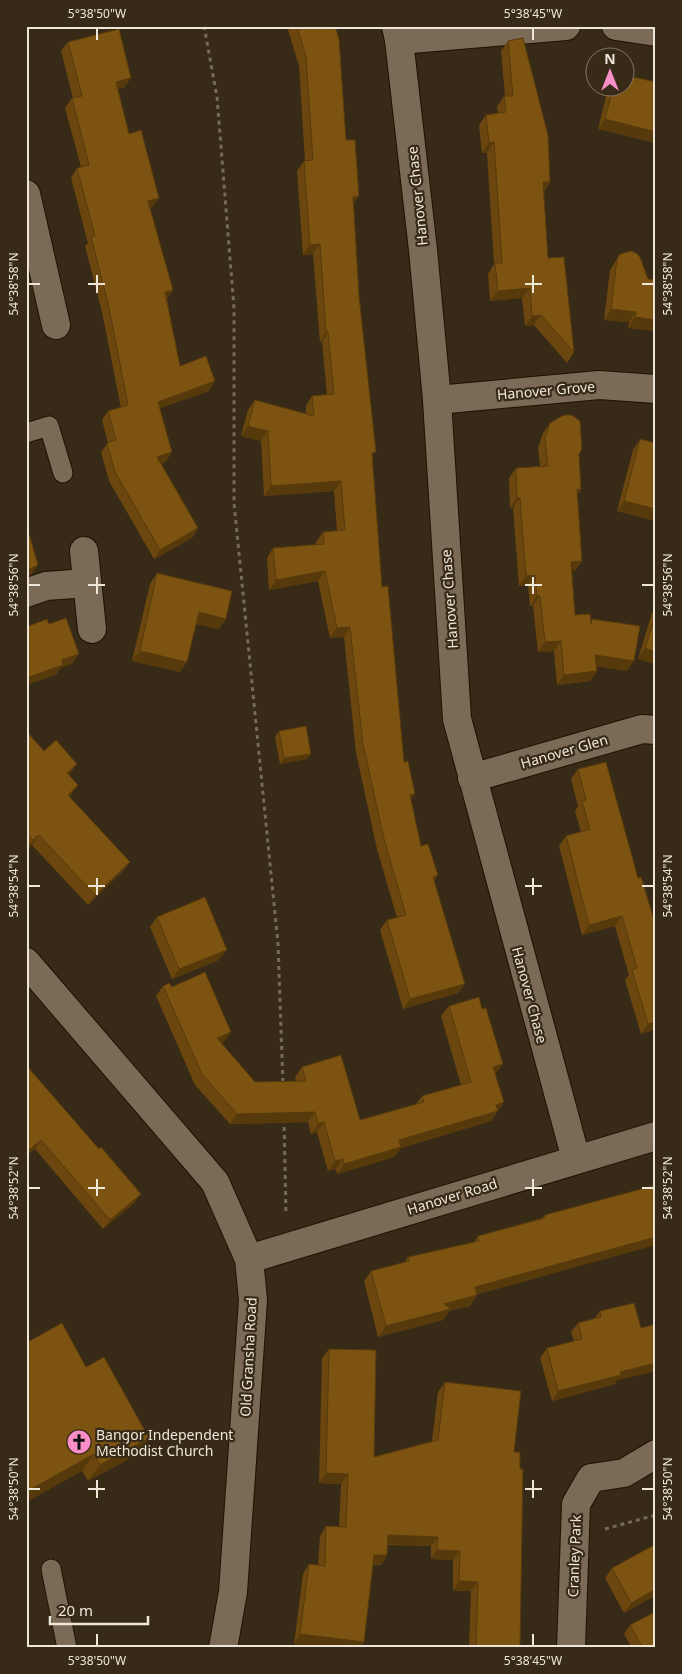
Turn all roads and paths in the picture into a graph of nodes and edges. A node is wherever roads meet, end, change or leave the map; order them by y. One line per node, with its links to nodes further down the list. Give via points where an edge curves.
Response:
1 (204, 26): 19 (path, via 217,97 234,308 234,503 278,944)
2 (566, 26): 5 (street)
3 (616, 26): 4 (street)
4 (656, 32)
5 (397, 33): 9 (street, Hanover Chase)
6 (26, 194): 7 (street)
7 (56, 324)
8 (656, 389): 9 (street, Hanover Grove, via 600,385)
9 (437, 400): 17 (street, Hanover Chase, via 457,719)
10 (26, 433): 11 (lane, via 49,426)
11 (64, 473)
12 (84, 551): 13 (street)
13 (87, 582): 14 (street, via 46,586); 15 (street)
14 (26, 593)
15 (92, 629)
16 (656, 730): 17 (street, Hanover Glen, via 642,729)
17 (472, 778): 22 (street, Hanover Chase)
18 (26, 962): 24 (street, Old Gransha Road, via 215,1182)
19 (283, 1090)
20 (283, 1109): 23 (path)
21 (656, 1136): 22 (street, Hanover Road)
22 (576, 1159): 23 (street, Hanover Road)
23 (287, 1246): 24 (street, Hanover Road)
24 (249, 1258): 30 (street, Old Gransha Road, via 252,1310 233,1592)
25 (656, 1454): 27 (street, Cranley Park, via 624,1473 591,1478 576,1504)
26 (656, 1515): 27 (path)
27 (575, 1537): 31 (street, Cranley Park)
28 (51, 1569): 29 (lane)
29 (67, 1648)
30 (223, 1648)
31 (571, 1648)

